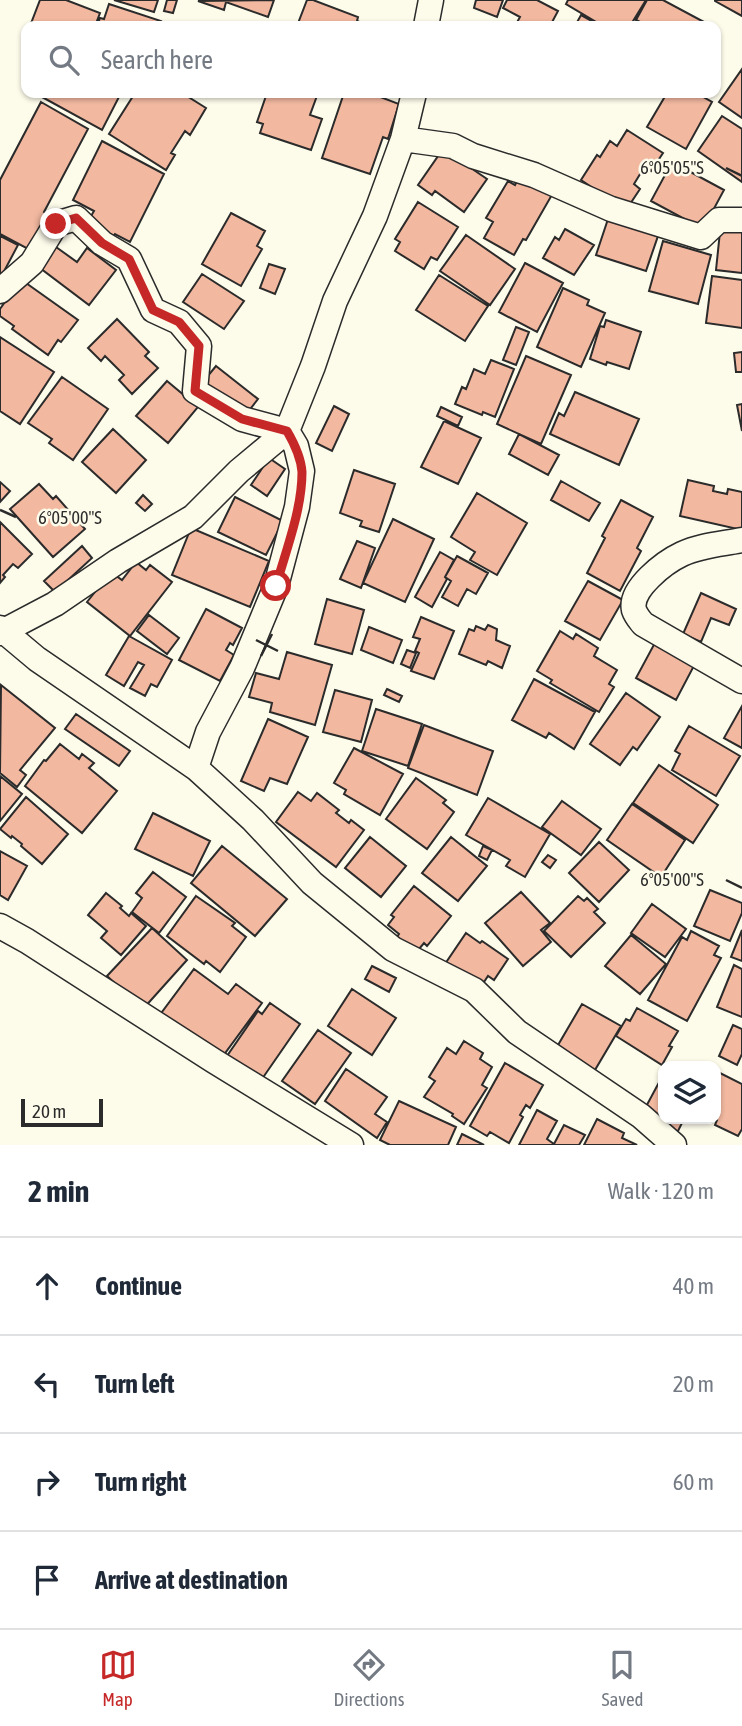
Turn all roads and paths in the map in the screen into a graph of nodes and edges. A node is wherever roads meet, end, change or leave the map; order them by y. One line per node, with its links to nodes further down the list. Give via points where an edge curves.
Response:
1 (430, 0): 2 (street)
2 (427, 21)
3 (413, 98): 4 (street)
4 (403, 139): 5 (street, via 453,146 611,209 701,237 719,220); 7 (street)
5 (742, 220)
6 (0, 291): 7 (street, via 32,262 56,224 76,218 102,243 129,259 153,310 179,322 199,346 195,391 242,419)
7 (287, 431): 9 (street, via 193,517 55,604); 11 (street, via 302,471 276,586 242,668 208,732)
8 (742, 540): 10 (street, via 681,554 656,571 634,602 643,624)
9 (1, 630): 11 (street)
10 (742, 681)
11 (196, 768): 14 (street, via 312,883 393,949 474,990 517,1032 641,1116)
12 (0, 926): 13 (street)
13 (351, 1145)
14 (674, 1145)

